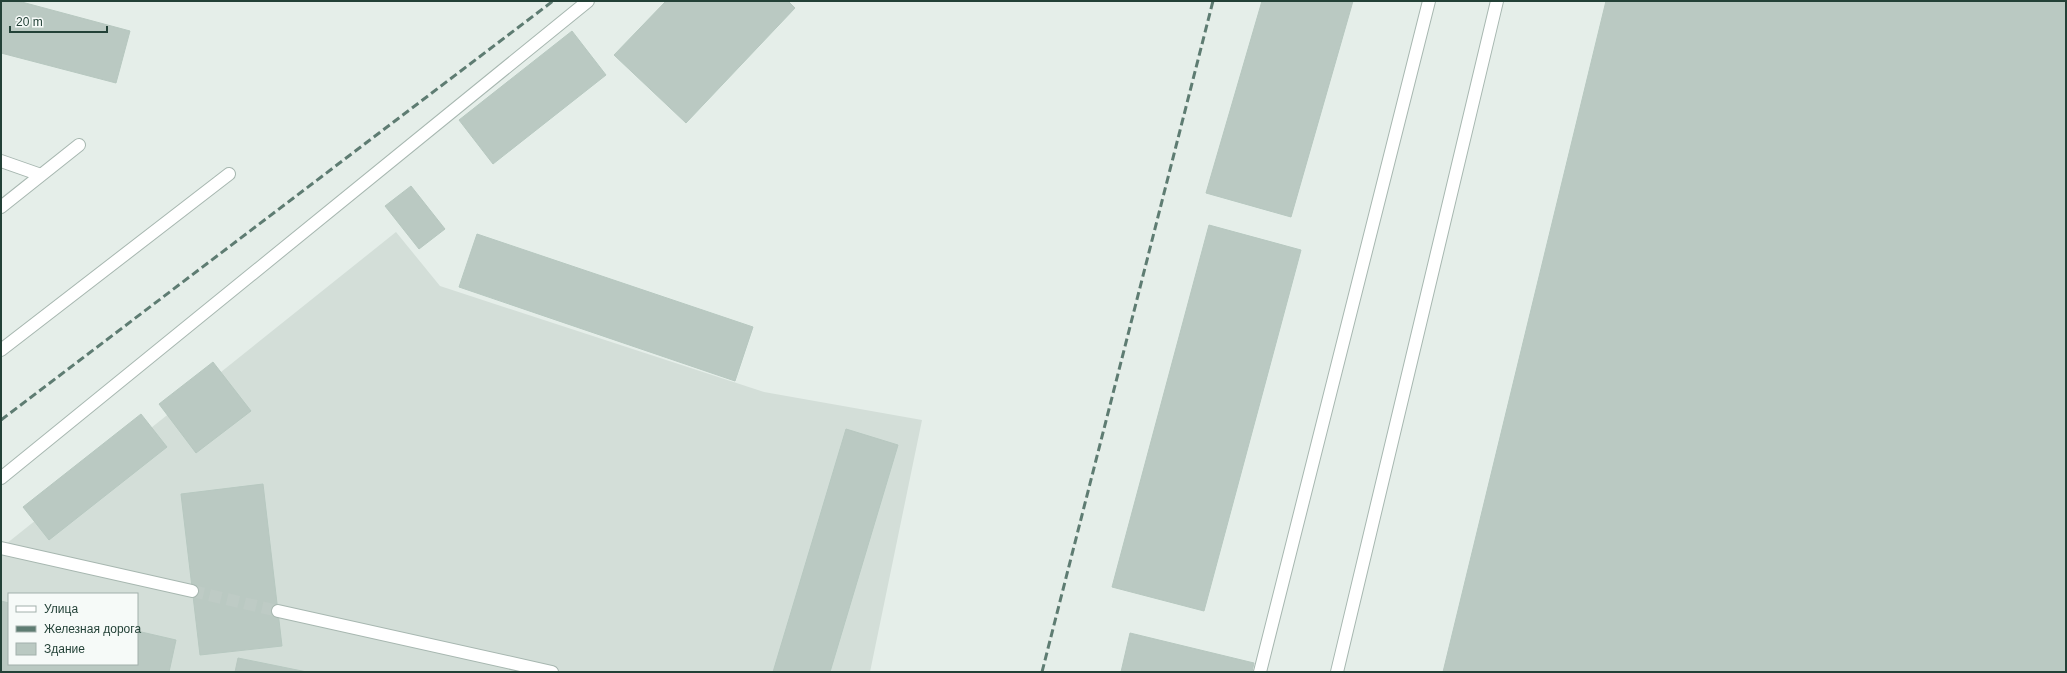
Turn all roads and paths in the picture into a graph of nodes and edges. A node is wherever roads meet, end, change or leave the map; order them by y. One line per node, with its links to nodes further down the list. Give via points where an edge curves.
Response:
1 (588, 1): 10 (lane)
2 (1429, 1): 15 (lane)
3 (1497, 1): 16 (lane)
4 (79, 145): 6 (lane)
5 (1, 161): 6 (lane)
6 (41, 174): 8 (lane)
7 (229, 174): 9 (lane)
8 (1, 207)
9 (1, 350)
10 (1, 478)
11 (1, 548): 12 (lane)
12 (192, 591)
13 (278, 611): 14 (lane)
14 (552, 672)
15 (1260, 672)
16 (1337, 672)

